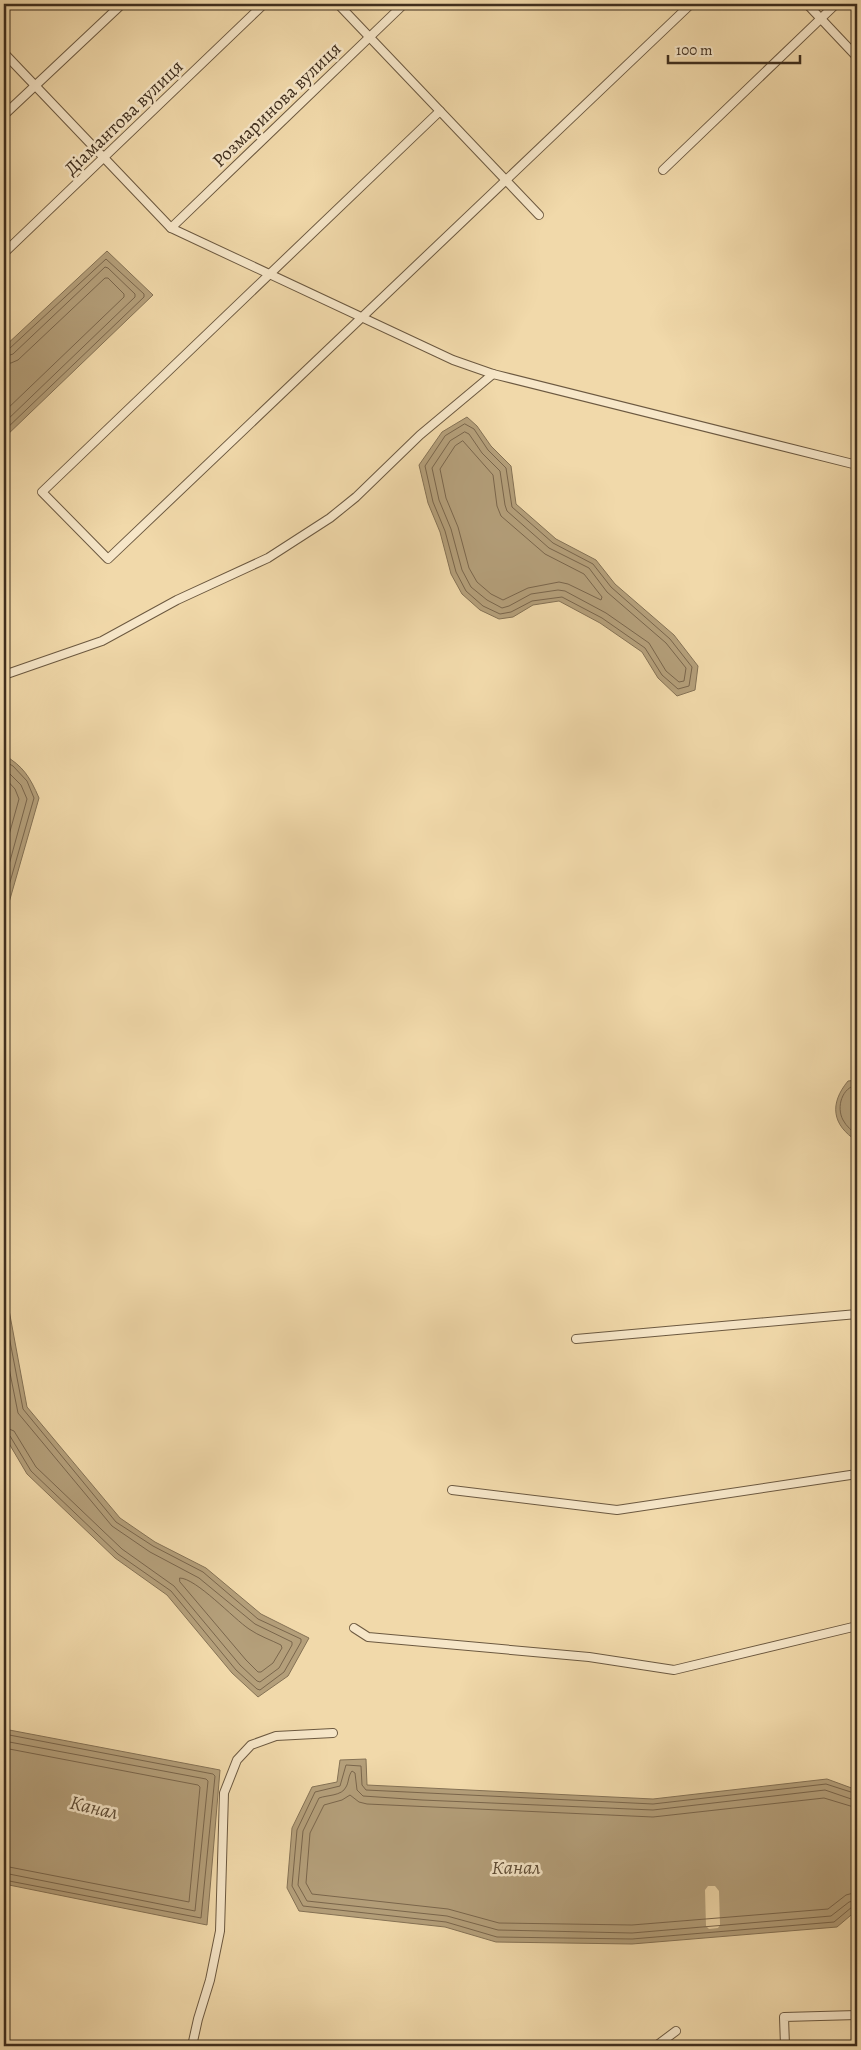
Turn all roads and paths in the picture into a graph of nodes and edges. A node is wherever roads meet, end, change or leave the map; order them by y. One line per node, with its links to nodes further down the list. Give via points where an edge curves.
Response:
1 (122, 4): 12 (street)
2 (264, 4): 15 (street, Діамантова вулиця)
3 (338, 4): 9 (street)
4 (404, 4): 9 (street, Розмаринова вулиця)
5 (691, 4): 17 (street)
6 (806, 4): 8 (street)
7 (836, 4): 8 (street)
8 (821, 19): 11 (street); 16 (street)
9 (370, 37): 13 (street); 19 (street, Розмаринова вулиця)
10 (4, 53): 12 (street)
11 (857, 57)
12 (35, 86): 14 (street); 15 (street)
13 (440, 110): 17 (street); 21 (street)
14 (4, 115)
15 (102, 158): 19 (street); 20 (street, Діамантова вулиця)
16 (663, 170)
17 (506, 180): 18 (street); 22 (street)
18 (539, 215)
19 (171, 228): 21 (street)
20 (4, 253)
21 (270, 274): 22 (street); 22 (street, via 42,492 108,559)
22 (363, 316): 23 (street, via 453,360)
23 (493, 374): 24 (street); 25 (street, via 420,434 356,497 268,558 177,600 102,641)
24 (857, 465)
25 (4, 675)
26 (857, 1314): 27 (street)
27 (576, 1339)
28 (857, 1474): 29 (street, via 617,1510)
29 (452, 1490)
30 (857, 1626): 31 (street, via 674,1670 589,1657 368,1637)
31 (354, 1628)
32 (333, 1733): 35 (street, via 276,1736 251,1745 237,1760 224,1793 220,1931)
33 (857, 2015): 37 (street, via 784,2017)
34 (676, 2031): 36 (street)
35 (192, 2046)
36 (656, 2046)
37 (785, 2046)

